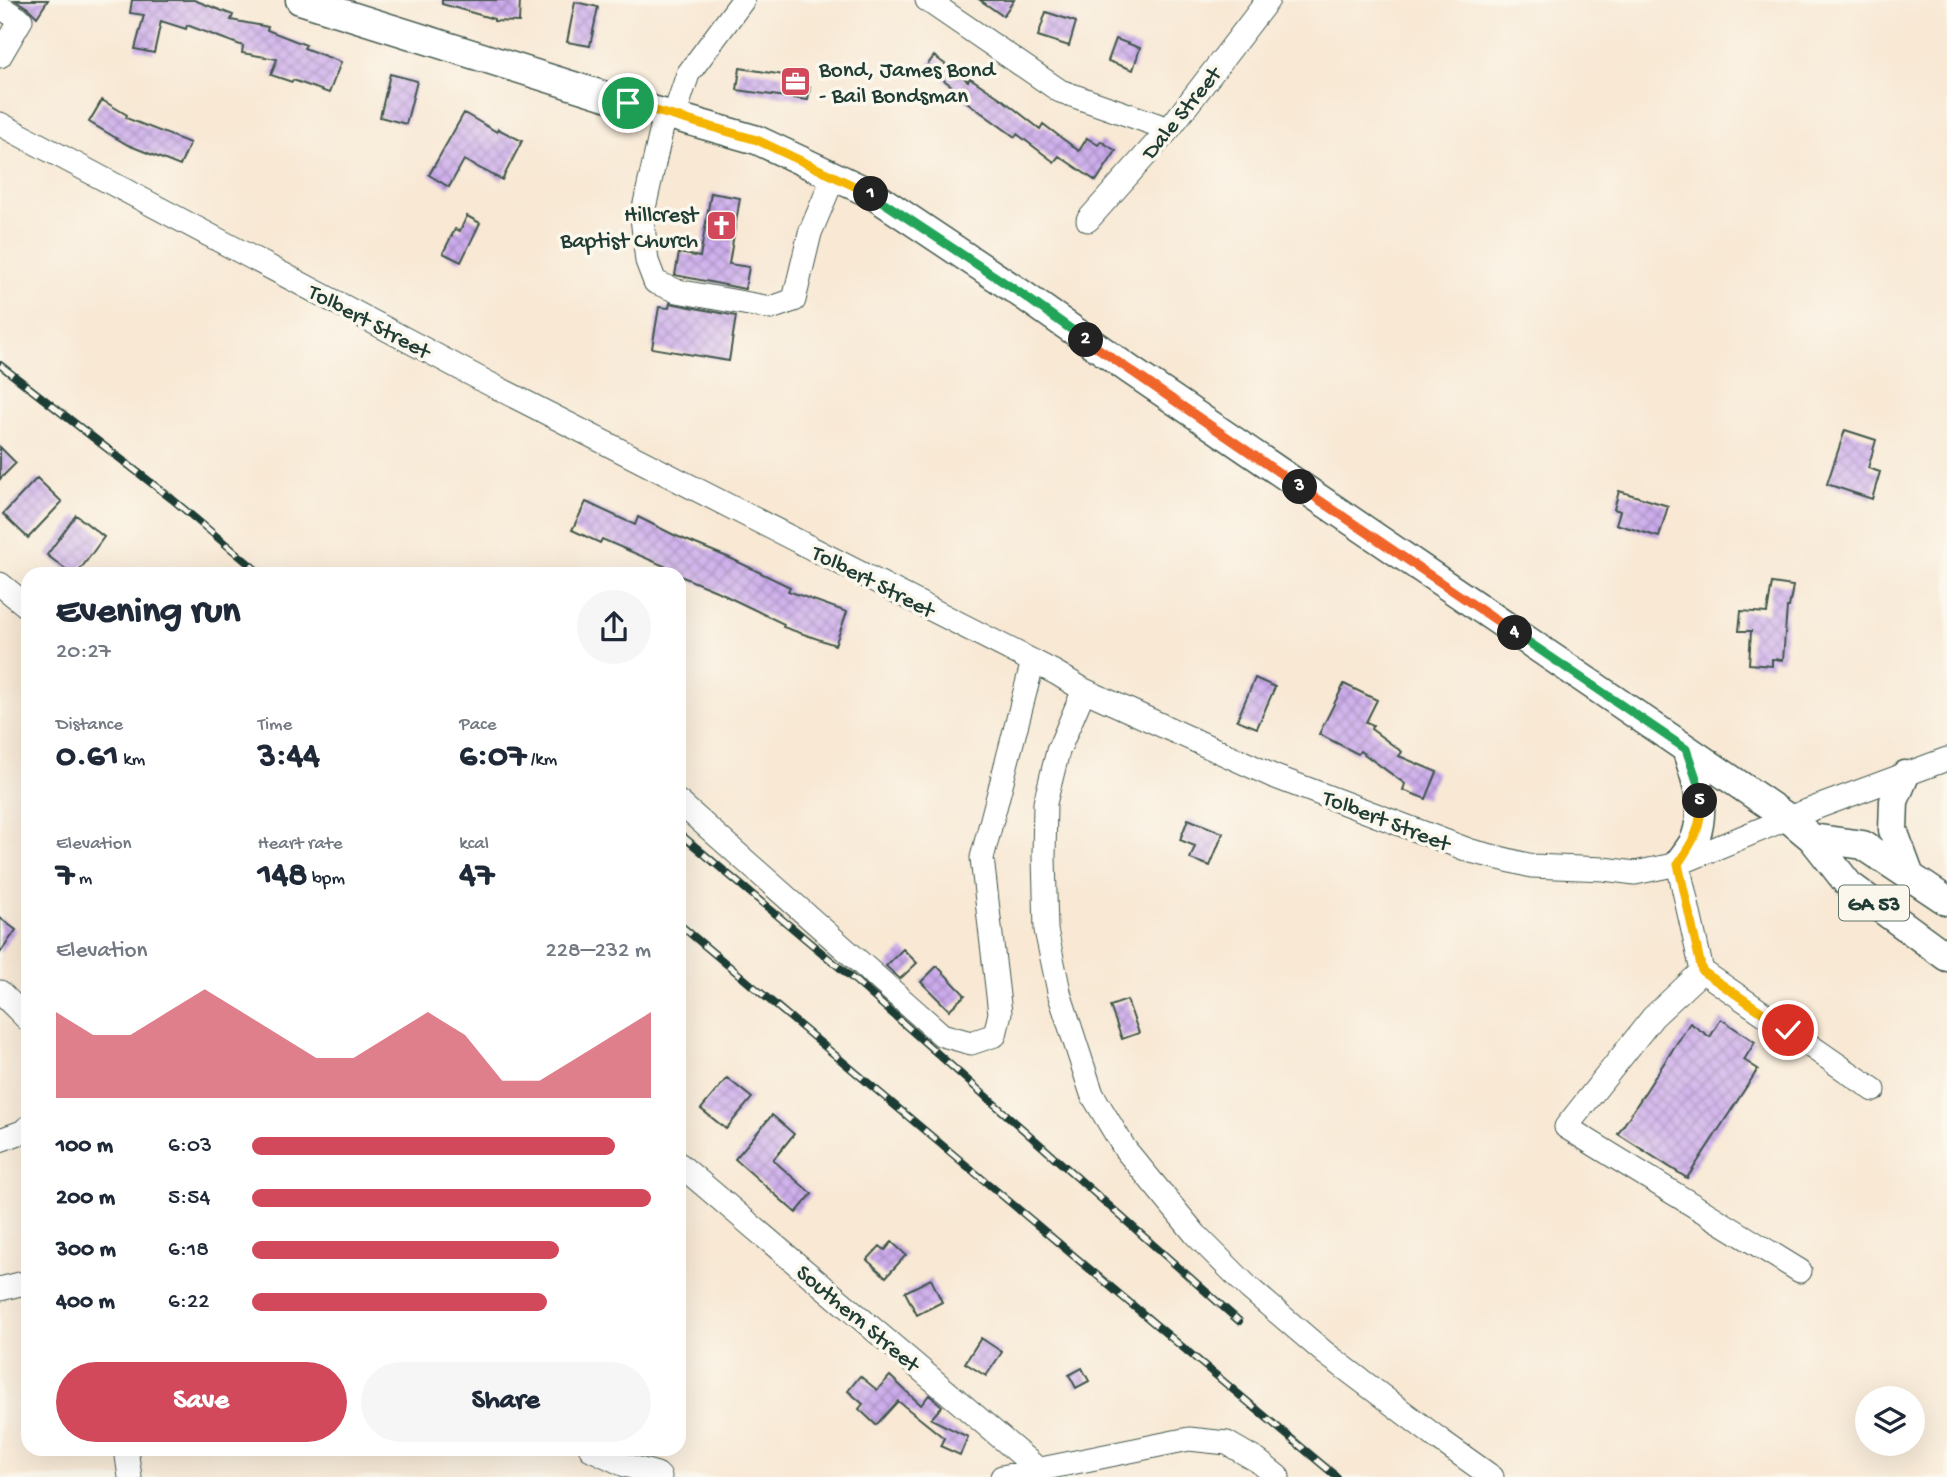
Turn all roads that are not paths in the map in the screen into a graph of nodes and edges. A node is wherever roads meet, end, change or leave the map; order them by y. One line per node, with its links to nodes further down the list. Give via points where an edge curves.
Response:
1 (743, 0): 7 (street, via 688,74)
2 (927, 0): 9 (street, via 1060,91)
3 (1268, 0): 9 (street, Dale Street)
4 (315, 3): 7 (main road, GA 53)
5 (0, 7): 6 (street, via 21,20)
6 (0, 56)
7 (670, 115): 10 (main road, GA 53, via 757,140); 10 (street, via 642,217 647,261 655,282 677,291 771,308 794,300 810,233)
8 (0, 124): 14 (street, Tolbert Street, via 488,383)
9 (1169, 129): 11 (street, Dale Street)
10 (834, 176): 16 (main road, GA 53, via 872,194 1023,295)
11 (1088, 220)
12 (0, 583): 13 (street)
13 (21, 601)
14 (1033, 661): 15 (street, Tolbert Street); 19 (street, via 982,858 1000,1013 995,1035 971,1043 942,1035)
15 (1084, 690): 22 (street, Tolbert Street, via 1273,776 1471,851 1532,866 1635,873); 43 (street, via 1058,751 1045,803 1044,857 1046,930 1060,996 1092,1094 1125,1149 1196,1235 1249,1288 1335,1361)
16 (1686, 749): 20 (main road, GA 53); 22 (main road, via 1698,784 1701,812 1696,838)
17 (1947, 759): 18 (street, Tolbert Street)
18 (1905, 775): 20 (street, Tolbert Street); 23 (main road, via 1894,801 1893,830)
19 (686, 808)
20 (1788, 818): 21 (main road, GA 53); 22 (street, Tolbert Street)
21 (1812, 838): 23 (main road, GA 53, via 1863,845); 25 (main road, GA 53, via 1849,885)
22 (1678, 864): 26 (street)
23 (1910, 876): 24 (main road, GA 53)
24 (1947, 901)
25 (1947, 957)
26 (1702, 971): 29 (street); 33 (street, via 1653,1017 1566,1127)
27 (0, 992): 28 (street)
28 (21, 1013)
29 (1874, 1090)
30 (21, 1132): 31 (street)
31 (0, 1140)
32 (686, 1170): 38 (street, Southern Street)
33 (1800, 1271)
34 (21, 1284): 35 (street)
35 (0, 1289)
36 (127, 1456): 39 (street)
37 (606, 1456): 40 (street)
38 (1039, 1469): 41 (street); 42 (street, via 1189,1439 1227,1443)
39 (130, 1477)
40 (660, 1477)
41 (1002, 1477)
42 (1278, 1477)
43 (1492, 1477)

